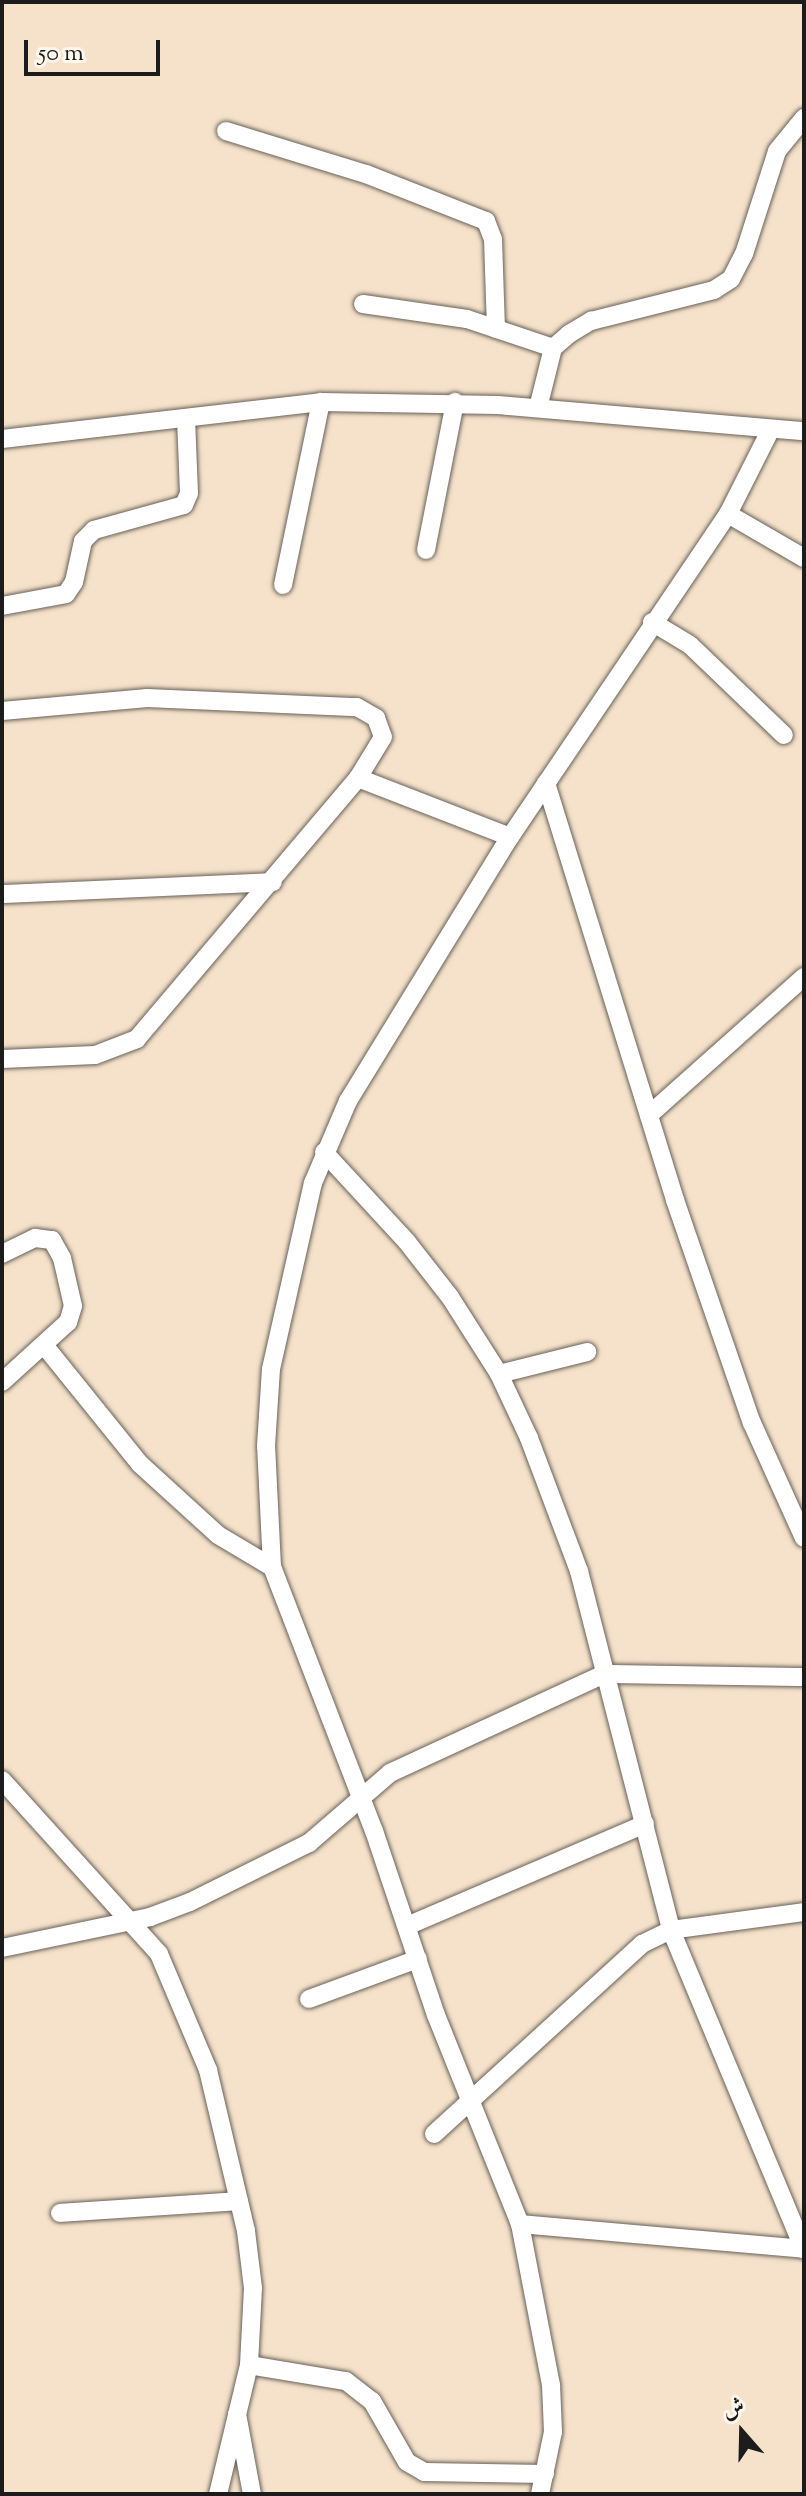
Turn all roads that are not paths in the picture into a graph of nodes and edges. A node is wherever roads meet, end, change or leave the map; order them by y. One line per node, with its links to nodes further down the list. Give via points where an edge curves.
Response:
1 (804, 118): 5 (street, via 777,151 731,279 714,290 591,321)
2 (226, 131): 4 (street, via 366,174 486,221 493,239)
3 (363, 304): 4 (street, via 434,312)
4 (496, 329): 5 (street)
5 (553, 348): 8 (street)
6 (321, 402): 7 (street); 9 (street); 16 (street)
7 (455, 402): 8 (street); 14 (street)
8 (538, 408): 10 (street)
9 (186, 419): 12 (street); 17 (street, via 189,493 184,505 94,530 83,541 66,594)
10 (770, 431): 11 (street); 13 (street)
11 (804, 431)
12 (2, 439)
13 (728, 514): 15 (street); 18 (street)
14 (426, 550)
15 (804, 558)
16 (283, 585)
17 (2, 606)
18 (652, 622): 20 (street, via 698,652); 22 (street)
19 (2, 711): 21 (street, via 147,698 357,707 376,718 383,737)
20 (784, 735)
21 (358, 778): 23 (street); 24 (street)
22 (546, 783): 23 (street); 28 (street)
23 (510, 837): 29 (street, via 366,1070)
24 (273, 882): 25 (street); 27 (street, via 126,1047 95,1055)
25 (2, 894)
26 (804, 977): 28 (street)
27 (2, 1059)
28 (649, 1115): 35 (street, via 752,1423)
29 (324, 1152): 33 (street, via 428,1268); 36 (street, via 271,1369 266,1446)
30 (2, 1254): 31 (street, via 35,1238 52,1240 58,1248 72,1313)
31 (44, 1345): 34 (street); 36 (street, via 140,1464 218,1535)
32 (587, 1352): 33 (street)
33 (499, 1374): 37 (street, via 568,1535)
34 (2, 1382)
35 (804, 1538)
36 (272, 1567): 40 (street)
37 (604, 1674): 38 (street); 40 (street, via 410,1762); 41 (street)
38 (804, 1677)
39 (2, 1780): 43 (street)
40 (360, 1795): 43 (street, via 294,1852 190,1902); 44 (street)
41 (645, 1824): 44 (street); 45 (street)
42 (804, 1912): 45 (street)
43 (129, 1921): 46 (street); 51 (street, via 166,1964 193,2026)
44 (407, 1926): 47 (street)
45 (671, 1930): 49 (street, via 627,1957); 54 (street, via 701,2013)
46 (2, 1948)
47 (418, 1959): 48 (street); 49 (street)
48 (309, 1999)
49 (470, 2101): 50 (street); 53 (street)
50 (434, 2134)
51 (239, 2201): 52 (street); 55 (street, via 253,2288)
52 (60, 2213)
53 (520, 2224): 54 (street); 57 (street, via 551,2385 553,2432)
54 (804, 2249)
55 (249, 2365): 56 (street); 57 (street, via 346,2381 372,2401 407,2462 424,2472)
56 (236, 2411): 58 (street); 59 (street)
57 (545, 2474): 60 (street)
58 (218, 2494)
59 (252, 2494)
60 (540, 2494)

